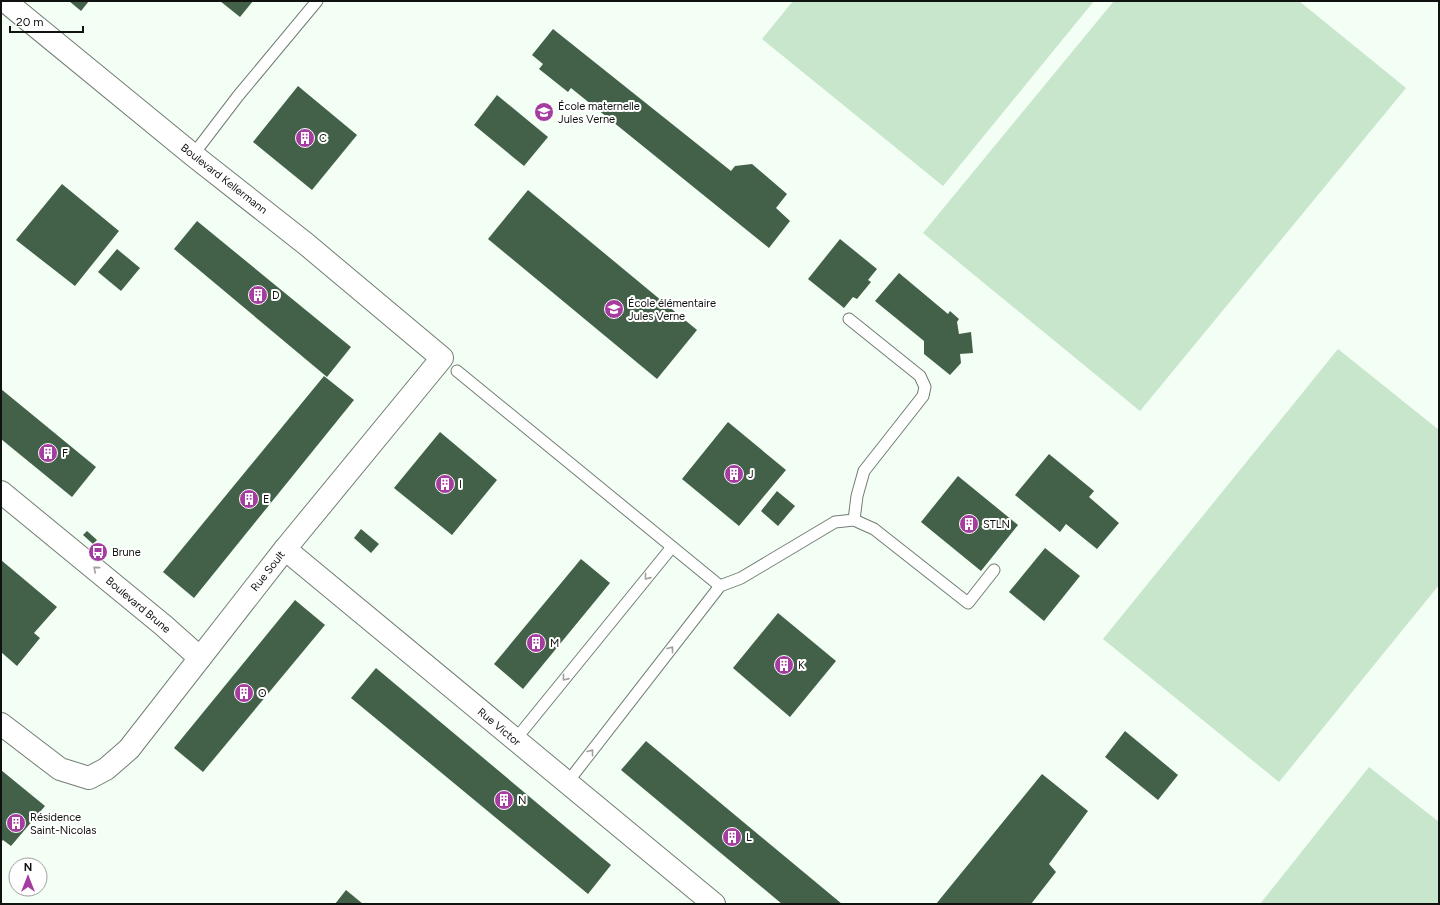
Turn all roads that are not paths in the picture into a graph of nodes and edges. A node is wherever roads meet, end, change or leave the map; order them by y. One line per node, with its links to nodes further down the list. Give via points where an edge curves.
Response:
1 (5, 1): 3 (street, Boulevard Kellermann)
2 (317, 1): 3 (lane)
3 (193, 155): 5 (street, Boulevard Kellermann, via 296,236)
4 (849, 319): 7 (lane, via 920,376 925,387 922,396 864,471)
5 (450, 365): 8 (lane); 9 (street, Rue Soult)
6 (1, 492): 12 (street, Boulevard Brune, one-way to 6)
7 (854, 520): 10 (lane, via 874,529 968,603); 11 (lane, via 835,522 741,578)
8 (672, 547): 11 (lane); 14 (lane, one-way to 14)
9 (285, 549): 12 (street, Rue Soult); 14 (street, Rue Victor)
10 (994, 570)
11 (720, 586): 15 (lane, one-way to 11)
12 (200, 658): 13 (street, Rue Soult, via 129,749 106,769 89,778 60,769)
13 (1, 724)
14 (515, 740): 15 (street, Rue Victor)
15 (567, 783): 16 (street, Rue Victor)
16 (714, 904)

